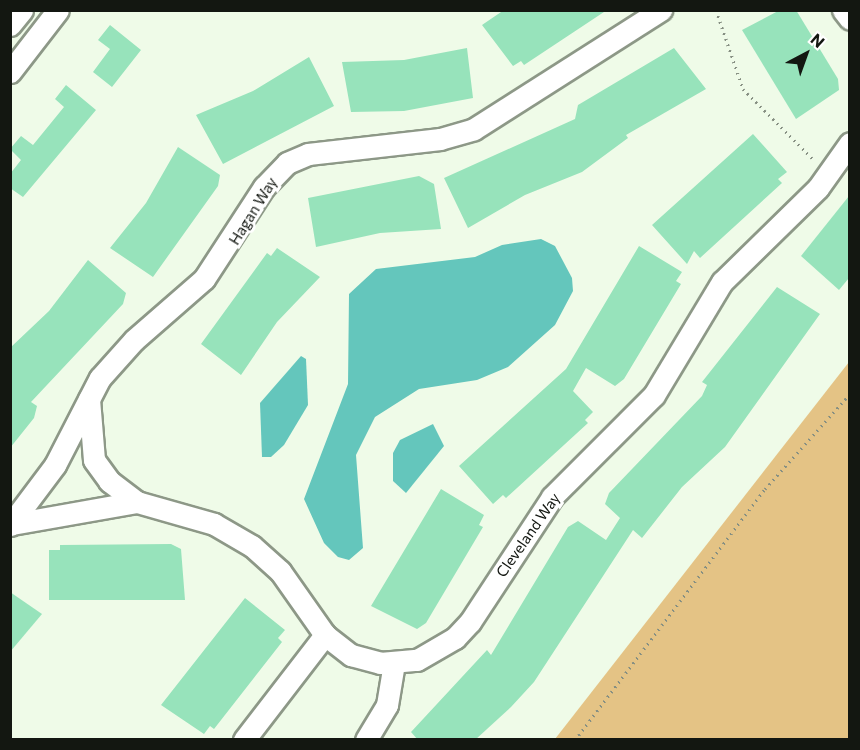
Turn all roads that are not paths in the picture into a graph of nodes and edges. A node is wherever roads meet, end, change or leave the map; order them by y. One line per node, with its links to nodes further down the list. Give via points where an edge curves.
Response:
1 (22, 10): 6 (street)
2 (58, 10): 7 (street)
3 (661, 10): 9 (street, Hagan Way, via 474,129 440,138 308,154 287,163 264,187 219,262 134,340)
4 (843, 10): 5 (street)
5 (849, 19)
6 (10, 25)
7 (10, 72)
8 (849, 143): 13 (street, Cleveland Way, via 829,172 722,282 641,412 552,497 455,638 417,660)
9 (89, 399): 10 (street, Cleveland Way, via 94,460 109,481); 11 (street, Hagan Way, via 55,465)
10 (137, 502): 11 (street, Cleveland Way); 12 (street, Cleveland Way, via 214,524 252,546 280,571)
11 (11, 524)
12 (325, 635): 13 (street, Cleveland Way, via 351,655); 14 (street)
13 (394, 663): 15 (street, via 387,705)
14 (244, 740)
15 (366, 740)

